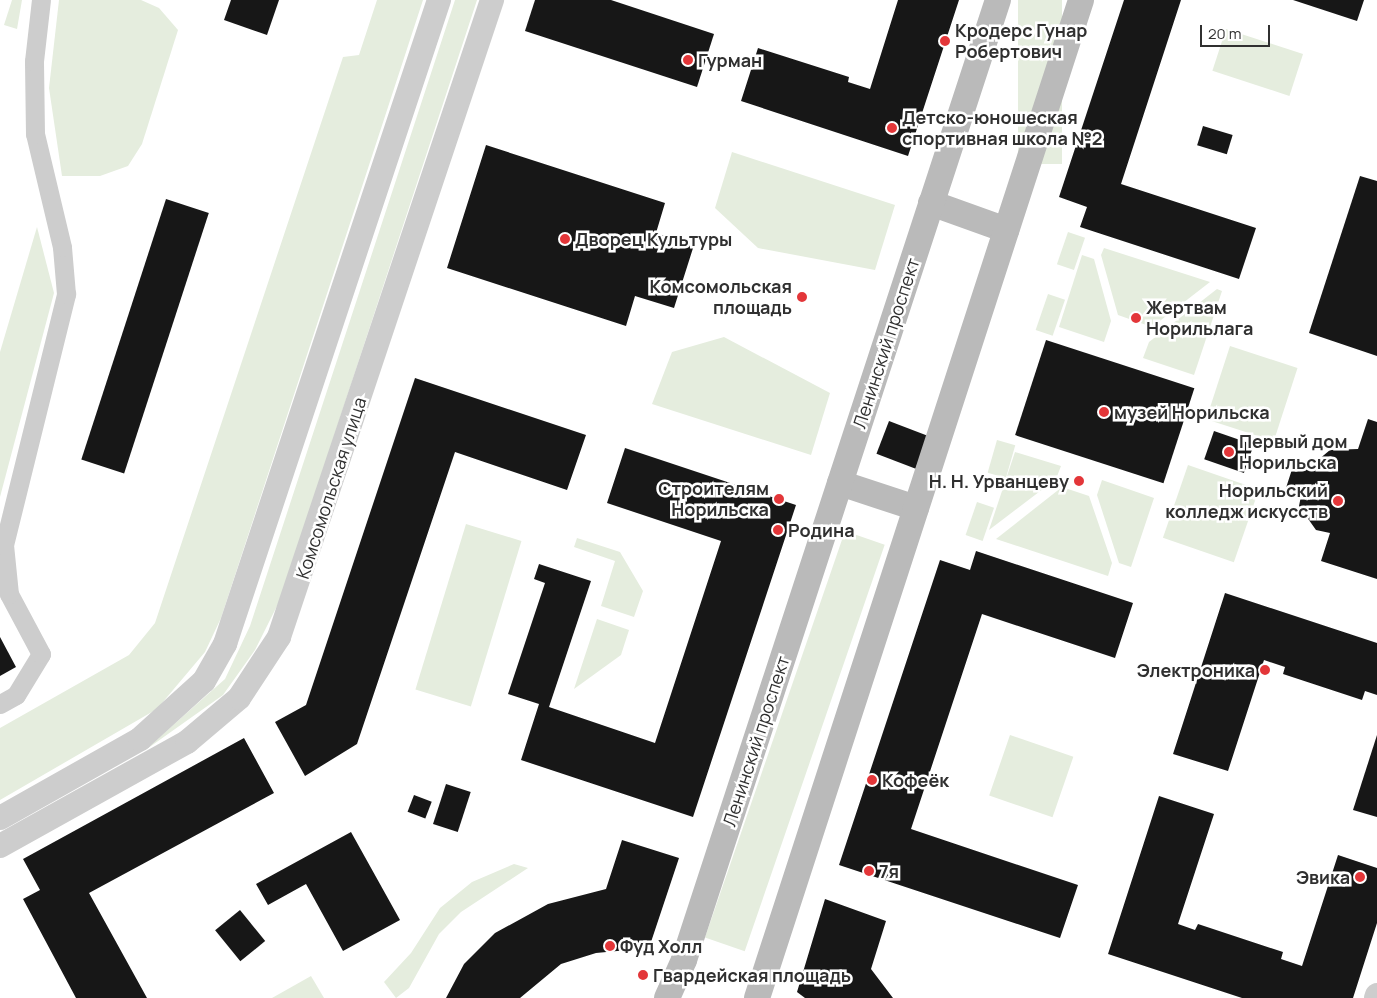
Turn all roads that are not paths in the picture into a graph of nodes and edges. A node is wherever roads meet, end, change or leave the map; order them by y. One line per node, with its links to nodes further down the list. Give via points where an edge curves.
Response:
1 (41, 0): 10 (street, via 34,61 35,134 62,247 66,294 4,545 9,594 41,654 16,695)
2 (439, 0): 11 (street, via 225,644 204,681 140,739)
3 (492, 0): 12 (street, Комсомольская улица, via 279,638 239,698 187,742)
4 (998, 0): 6 (main road, Ленинский проспект)
5 (1081, 0): 7 (main road)
6 (931, 203): 7 (main road); 8 (main road, Ленинский проспект)
7 (1006, 230): 9 (main road)
8 (840, 483): 9 (main road); 13 (main road, Ленинский проспект, via 684,960)
9 (916, 508): 14 (main road)
10 (0, 704)
11 (0, 818)
12 (0, 846)
13 (667, 998)
14 (757, 998)

